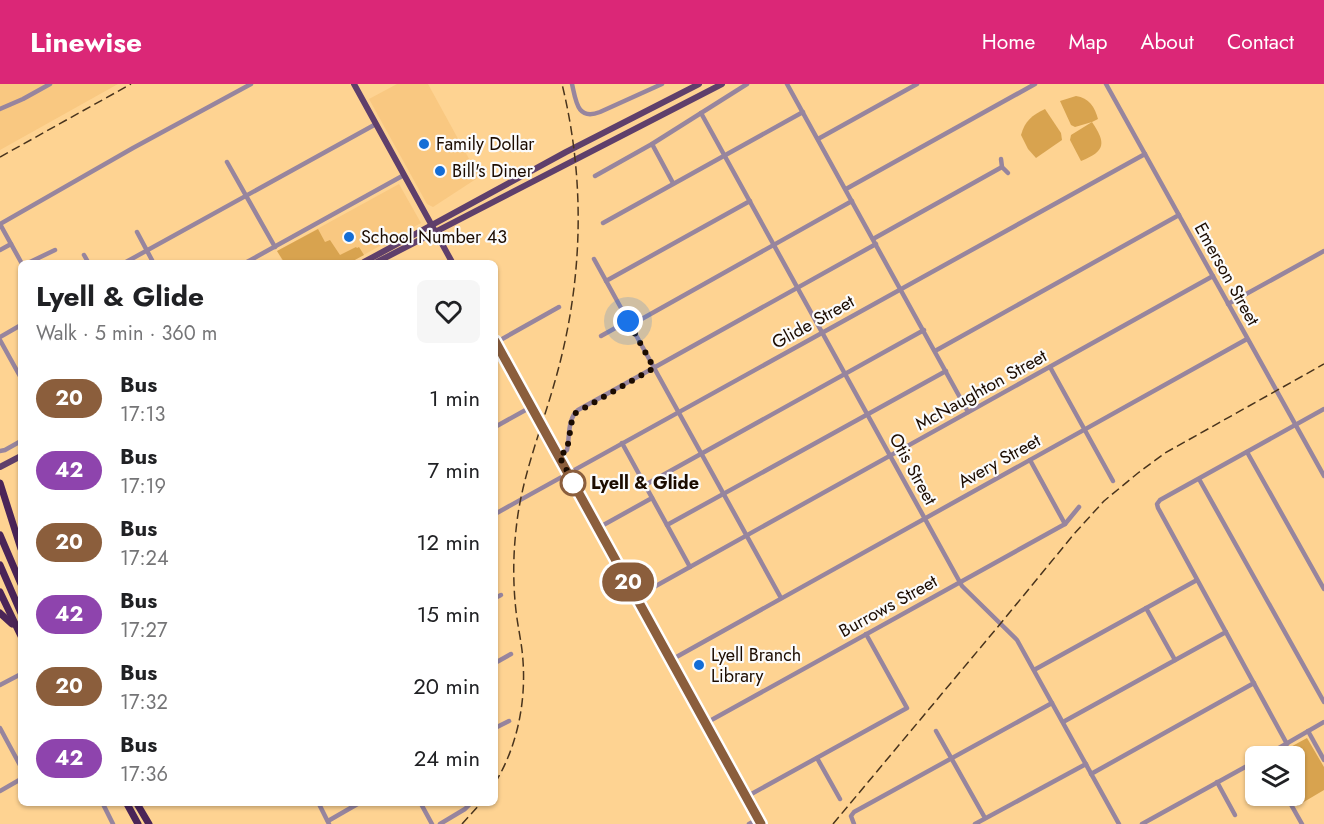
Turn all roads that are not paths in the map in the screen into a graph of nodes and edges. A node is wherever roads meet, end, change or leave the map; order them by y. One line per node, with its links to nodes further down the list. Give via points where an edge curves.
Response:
1 (50, 84): 15 (street)
2 (251, 84): 36 (street)
3 (354, 84): 18 (main road)
4 (572, 84): 5 (street, via 580,110 590,115)
5 (662, 84)
6 (699, 84): 37 (main road)
7 (717, 84): 14 (main road)
8 (722, 84): 14 (main road)
9 (747, 84): 17 (street)
10 (788, 84): 16 (street)
11 (917, 84): 19 (street)
12 (1035, 84): 30 (street)
13 (1106, 84): 21 (street, Emerson Street)
14 (711, 90): 39 (main road)
15 (0, 109)
16 (803, 112): 19 (street); 22 (street)
17 (701, 113): 20 (street); 22 (street, Otis Street)
18 (376, 124): 27 (main road); 31 (street)
19 (818, 139): 30 (street)
20 (652, 144): 28 (street); 29 (street)
21 (1145, 154): 34 (street, Emerson Street); 63 (street, Glide Street)
22 (724, 155): 29 (street); 32 (street, Otis Street)
23 (1001, 159): 25 (street)
24 (227, 162): 31 (street)
25 (1002, 167): 26 (street); 40 (street)
26 (1008, 173)
27 (404, 176): 37 (main road); 44 (street)
28 (595, 176)
29 (673, 183): 35 (street)
30 (846, 189): 33 (street)
31 (246, 196): 44 (street); 47 (street)
32 (750, 201): 43 (street, Otis Street); 61 (street)
33 (852, 201): 40 (street); 43 (street)
34 (1179, 215): 60 (street, Emerson Street); 75 (street)
35 (603, 223)
36 (0, 224): 41 (street)
37 (431, 225): 39 (main road); 57 (main road)
38 (137, 232): 47 (street)
39 (435, 232): 58 (main road); 59 (main road)
40 (873, 239): 42 (street)
41 (11, 244): 45 (street); 51 (street)
42 (876, 244): 62 (street); 63 (street)
43 (774, 245): 62 (street, Otis Street); 66 (street)
44 (275, 247): 56 (street)
45 (0, 250)
46 (55, 250): 52 (street)
47 (147, 251): 54 (street); 55 (street)
48 (1324, 251): 64 (street)
49 (84, 255): 53 (street)
50 (594, 259): 61 (street)
51 (20, 260)
52 (34, 260)
53 (87, 260)
54 (130, 260)
55 (152, 260)
56 (251, 260)
57 (368, 260)
58 (381, 260)
59 (451, 260)
60 (1212, 276): 64 (street, Emerson Street); 76 (street, McNaughton Street)
61 (606, 281): 66 (street)
62 (798, 288): 69 (street, Otis Street); 77 (street)
63 (901, 289): 68 (street); 69 (street, Glide Street)
64 (1228, 304): 72 (street, Emerson Street)
65 (559, 307): 73 (street)
66 (630, 323): 70 (street); 77 (street)
67 (18, 327): 71 (street)
68 (924, 330): 75 (street); 80 (street)
69 (822, 332): 80 (street, Otis Street); 83 (street, Glide Street)
70 (601, 336)
71 (0, 338): 79 (street)
72 (1247, 339): 87 (street, Emerson Street); 88 (street, Avery Street)
73 (498, 340)
74 (498, 347): 81 (main road)
75 (935, 351): 78 (street)
76 (1050, 367): 84 (street, McNaughton Street); 88 (street)
77 (654, 368): 83 (street); 94 (street, via 574,414 567,450)
78 (946, 371): 84 (street); 85 (street)
79 (18, 372)
80 (845, 374): 85 (street, Otis Street); 93 (street)
81 (531, 407): 86 (street); 94 (main road)
82 (1324, 409): 87 (street)
83 (679, 412): 90 (street, Glide Street); 93 (street)
84 (968, 412): 95 (street, McNaughton Street)
85 (867, 414): 95 (street, Otis Street); 105 (street)
86 (498, 425)
87 (1295, 425): 92 (street); 100 (street, Emerson Street)
88 (1084, 429): 97 (street, Avery Street); 102 (street)
89 (18, 443): 91 (street)
90 (622, 443): 99 (street, Glide Street); 104 (street)
91 (0, 451)
92 (1247, 452): 101 (street); 121 (street)
93 (701, 453): 104 (street); 105 (street)
94 (559, 456): 99 (main road)
95 (890, 456): 109 (street, Otis Street); 114 (street, McNaughton Street)
96 (18, 458): 98 (main road)
97 (1029, 460): 109 (street, Avery Street); 110 (street)
98 (0, 468)
99 (568, 474): 108 (street, Glide Street); 112 (main road)
100 (1324, 476)
101 (1199, 479): 119 (street, via 1157,503); 142 (street)
102 (1113, 481)
103 (0, 483): 115 (highway)
104 (645, 485): 106 (street)
105 (724, 494): 111 (street); 114 (street)
106 (652, 498): 111 (street); 112 (street)
107 (1079, 507): 110 (street, Burrows Street)
108 (498, 512)
109 (925, 519): 120 (street, Otis Street); 126 (street, Avery Street)
110 (1065, 524): 120 (street, Burrows Street)
111 (667, 525): 117 (street)
112 (598, 528): 125 (main road)
113 (0, 535): 118 (highway)
114 (747, 536): 117 (street, McNaughton Street); 126 (street)
115 (18, 540)
116 (0, 564): 127 (highway)
117 (690, 567): 125 (street, McNaughton Street)
118 (18, 577)
119 (1197, 580): 128 (street); 132 (street)
120 (960, 581): 133 (street, Burrows Street); 138 (street, Otis Street, via 1015,637)
121 (1324, 589)
122 (0, 592): 130 (highway)
123 (501, 595): 124 (street)
124 (498, 596)
125 (636, 597): 135 (main road)
126 (781, 598): 135 (street, Avery Street)
127 (18, 607)
128 (1146, 608): 136 (street); 138 (street)
129 (0, 613): 131 (highway)
130 (18, 630)
131 (18, 632)
132 (1226, 632): 136 (street); 140 (street)
133 (866, 634): 147 (street, Burrows Street); 154 (street, via 907,708)
134 (511, 654): 137 (street)
135 (670, 660): 147 (main road)
136 (1175, 660): 145 (street)
137 (498, 661)
138 (1034, 670): 143 (street, Otis Street)
139 (18, 676): 141 (street)
140 (1254, 683): 152 (street); 160 (street)
141 (0, 685)
142 (1324, 702)
143 (1052, 703): 145 (street, Otis Street); 155 (street)
144 (509, 721): 148 (street)
145 (1063, 722): 158 (street, Otis Street)
146 (1324, 722): 151 (street)
147 (706, 723): 164 (main road)
148 (498, 726)
149 (0, 728): 157 (street)
150 (936, 730): 155 (street)
151 (1308, 731): 152 (street); 156 (street)
152 (1287, 744): 153 (street)
153 (1283, 746)
154 (817, 758): 164 (street); 165 (street)
155 (952, 759): 175 (street); 186 (street, via 851,814)
156 (1324, 760)
157 (18, 761)
158 (1086, 764): 160 (street, Otis Street); 175 (street)
159 (1245, 767): 162 (street)
160 (1091, 774): 177 (street, Otis Street)
161 (18, 781): 163 (street)
162 (1217, 782): 174 (street); 189 (street)
163 (0, 791)
164 (746, 797): 176 (main road)
165 (840, 799)
166 (104, 806): 180 (street)
167 (128, 806): 181 (highway)
168 (138, 806): 182 (highway)
169 (320, 806): 179 (street)
170 (356, 806): 179 (street)
171 (422, 806): 183 (street)
172 (468, 806): 184 (street)
173 (1292, 806): 178 (street)
174 (1235, 815)
175 (985, 818): 187 (street)
176 (760, 821): 185 (street)
177 (1118, 822): 188 (street)
178 (1301, 822): 190 (street)
179 (328, 823)
180 (113, 824)
181 (138, 824)
182 (149, 824)
183 (432, 824)
184 (440, 824)
185 (749, 824)
186 (854, 824)
187 (975, 824)
188 (1110, 824)
189 (1142, 824)
190 (1293, 824)

